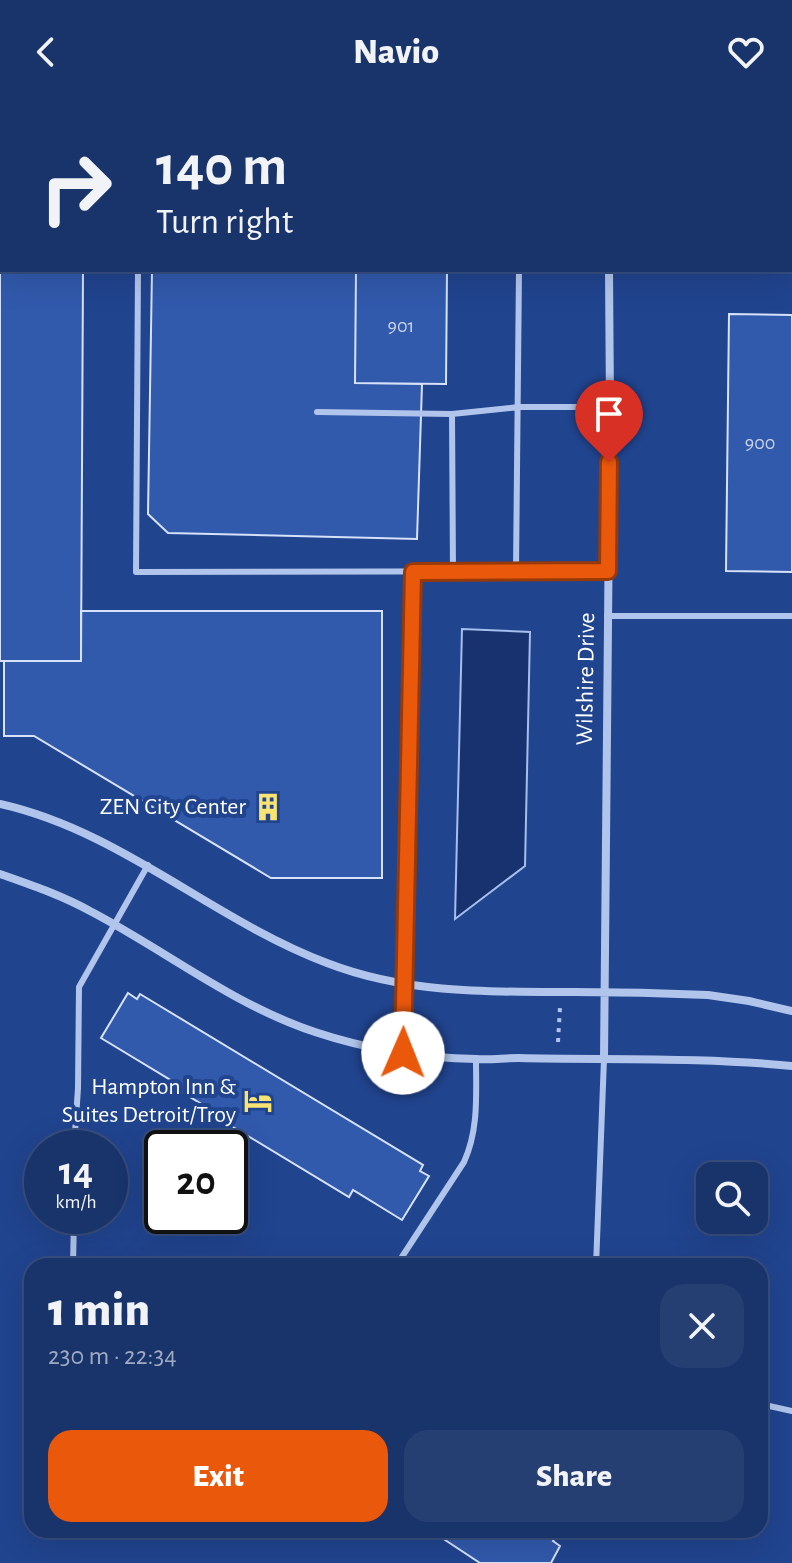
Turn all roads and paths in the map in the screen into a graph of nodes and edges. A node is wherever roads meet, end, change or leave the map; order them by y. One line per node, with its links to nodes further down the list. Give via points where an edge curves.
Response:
1 (138, 272): 10 (lane, via 136,572)
2 (519, 272): 4 (lane)
3 (609, 272): 5 (street, Wilshire Drive)
4 (519, 407): 5 (lane); 7 (lane); 8 (lane)
5 (610, 407): 9 (street, Wilshire Drive)
6 (317, 412): 7 (lane)
7 (452, 414): 11 (lane)
8 (516, 570): 9 (lane); 11 (lane)
9 (608, 571): 12 (street, Wilshire Drive)
10 (413, 572): 11 (lane); 18 (lane)
11 (453, 572)
12 (607, 616): 13 (lane); 19 (street, Wilshire Drive)
13 (792, 616)
14 (0, 804): 15 (street, via 58,822)
15 (148, 865): 17 (lane); 18 (street, via 272,939 373,978)
16 (0, 874): 17 (street)
17 (114, 925): 23 (street, via 273,1015 313,1031); 27 (lane, via 79,987)
18 (403, 984): 19 (street, via 507,993); 23 (lane)
19 (603, 992): 21 (street, via 708,995); 25 (street, Wilshire Drive)
20 (561, 1005): 22 (path)
21 (792, 1011)
22 (558, 1043)
23 (403, 1053): 24 (street)
24 (476, 1059): 25 (street); 30 (lane, via 471,1146)
25 (604, 1059): 26 (street); 31 (lane)
26 (792, 1066)
27 (75, 1130)
28 (74, 1234): 29 (lane)
29 (73, 1258)
30 (401, 1258)
31 (596, 1258)
32 (768, 1406): 33 (lane)
33 (792, 1411)

